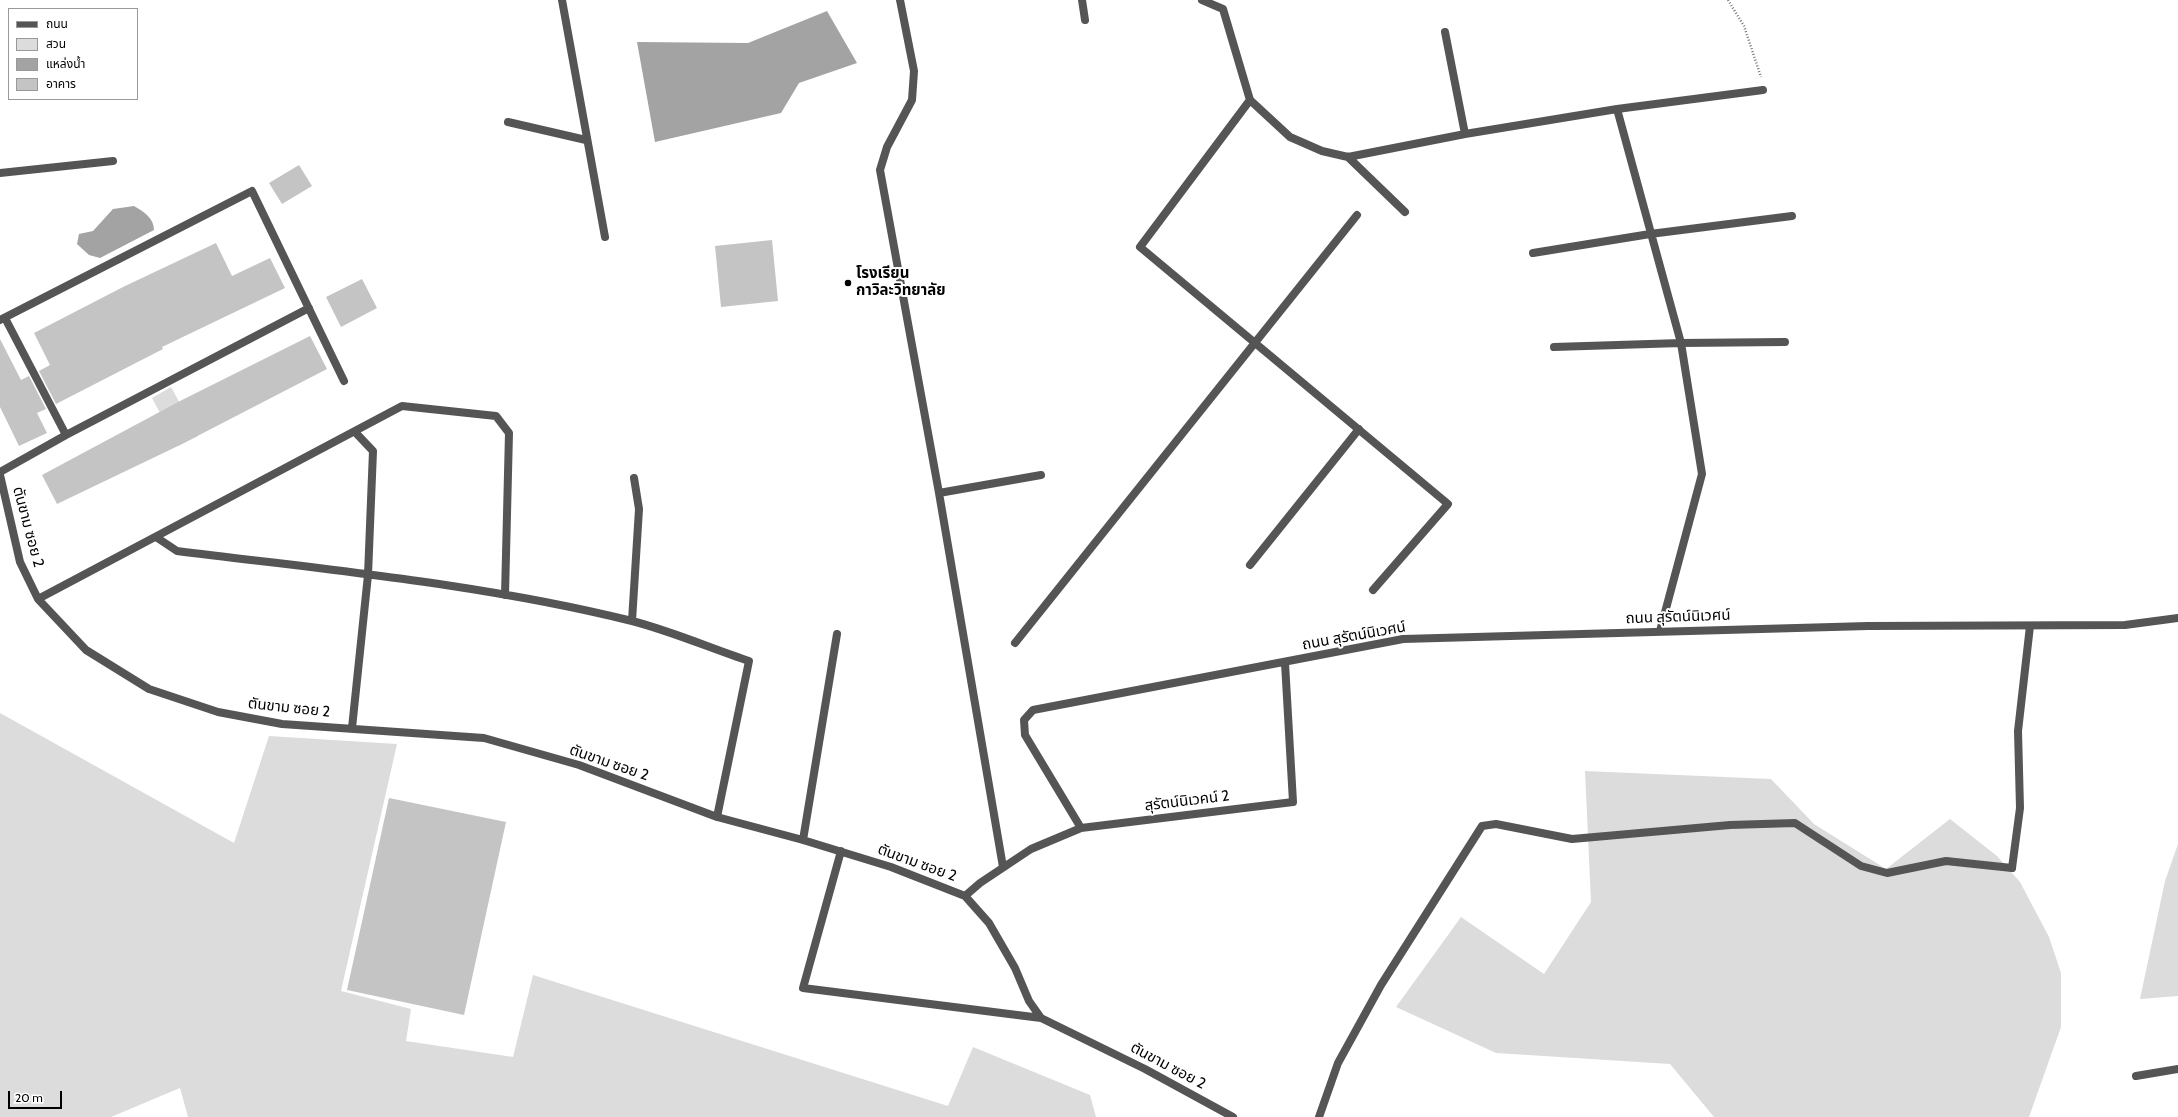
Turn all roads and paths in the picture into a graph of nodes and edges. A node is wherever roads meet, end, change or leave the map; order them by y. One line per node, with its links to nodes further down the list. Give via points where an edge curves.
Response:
1 (562, 0): 15 (street)
2 (900, 0): 39 (street, via 914,71 912,100 887,147 880,170)
3 (1082, 0): 8 (street)
4 (1202, 0): 7 (street)
5 (1222, 0): 7 (street)
6 (1728, 0): 10 (path, via 1744,26)
7 (1223, 9): 11 (street)
8 (1085, 20)
9 (1445, 32): 14 (street)
10 (1763, 90): 12 (street)
11 (1250, 100): 16 (street, via 1290,137 1322,151); 27 (street, via 1140,248)
12 (1617, 109): 14 (street); 22 (street)
13 (508, 122): 15 (street)
14 (1466, 134): 16 (street)
15 (586, 140): 23 (street)
16 (1348, 157): 19 (street)
17 (113, 161): 18 (street)
18 (0, 173)
19 (1405, 212)
20 (1357, 215): 27 (street)
21 (1792, 216): 22 (street)
22 (1650, 234): 24 (street); 28 (street)
23 (605, 237)
24 (1533, 253)
25 (310, 308): 26 (street, via 252,191); 31 (street); 34 (street)
26 (3, 319): 34 (street)
27 (1255, 342): 32 (street); 51 (street)
28 (1681, 342): 29 (street); 30 (street); 49 (street, via 1702,474)
29 (1785, 342)
30 (1554, 347)
31 (344, 381)
32 (1359, 429): 41 (street); 43 (street, via 1448,504)
33 (355, 432): 40 (street); 42 (street, via 373,451); 44 (street, via 402,406 496,416 509,433)
34 (66, 435): 35 (street)
35 (0, 472)
36 (0, 475): 45 (street, ตันขาม ซอย 2, via 20,562)
37 (1041, 475): 39 (street)
38 (634, 478): 47 (street, via 639,509)
39 (939, 493): 58 (street)
40 (156, 537): 42 (street, via 177,551); 45 (street)
41 (1250, 565)
42 (368, 575): 44 (street); 53 (street)
43 (1373, 590)
44 (505, 595): 47 (street)
45 (38, 599): 53 (street, ตันขาม ซอย 2, via 86,650 148,689 218,712 282,724)
46 (2178, 618): 48 (street, ถนน สุรัตน์นิเวศน์, via 2125,625)
47 (632, 621): 54 (street, via 749,661)
48 (2030, 626): 49 (street, ถนน สุรัตน์นิเวศน์, via 1868,626); 64 (street, via 2018,731 2020,808 2012,868 1946,861 1887,873 1861,866 1796,823 1730,825 1572,839 1496,824 1482,826 1381,985 1338,1063)
49 (1660, 631): 52 (street, ถนน สุรัตน์นิเวศน์, via 1403,639)
50 (837, 634): 56 (street)
51 (1016, 643)
52 (1285, 663): 55 (street, สุรัตน์นิเวคน์ 2, via 1293,802); 55 (street, ถนน สุรัตน์นิเวศน์, via 1033,710 1024,720 1025,735)
53 (352, 728): 54 (street, ตันขาม ซอย 2, via 484,738 579,765)
54 (717, 817): 56 (street, ตันขาม ซอย 2)
55 (1081, 828): 58 (street, สุรัตน์นิเวคน์ 2, via 1031,849)
56 (803, 840): 57 (street, ตันขาม ซอย 2)
57 (841, 852): 59 (street, ตันขาม ซอย 2, via 891,867); 60 (street, via 803,988)
58 (1003, 867): 59 (street, สุรัตน์นิเวคน์ 2, via 980,882)
59 (965, 896): 60 (street, ตันขาม ซอย 2, via 989,923 1015,968 1029,1001)
60 (1041, 1018): 63 (street, ตันขาม ซอย 2, via 1145,1069)
61 (2178, 1069): 62 (street)
62 (2136, 1076)
63 (1233, 1117)
64 (1318, 1117)

